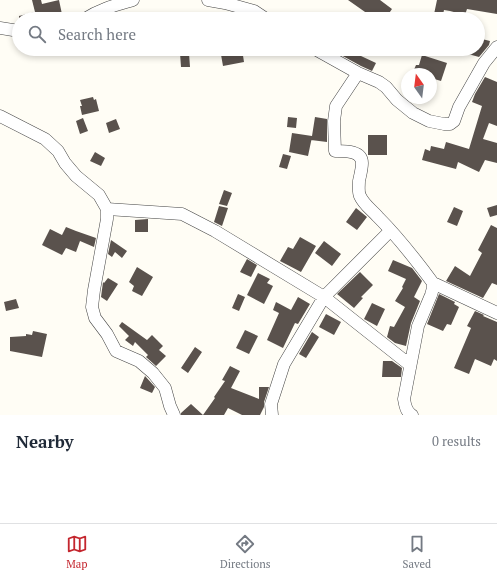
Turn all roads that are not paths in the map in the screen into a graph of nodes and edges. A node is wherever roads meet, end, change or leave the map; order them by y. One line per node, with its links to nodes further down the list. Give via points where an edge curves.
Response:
1 (133, 0): 3 (street)
2 (208, 0): 4 (street)
3 (95, 12)
4 (256, 12)
5 (0, 28): 6 (street)
6 (12, 30)
7 (497, 46): 9 (street, via 484,63 454,121 450,124 429,121 413,113 396,100 386,87)
8 (328, 56): 9 (street)
9 (358, 73): 12 (street, via 336,106 335,151 348,152 361,158 358,187 360,196)
10 (0, 116): 11 (street, via 45,139 58,151 76,176 99,194)
11 (107, 209): 14 (street, via 182,214); 17 (street, via 92,307 95,318 116,351 139,361 153,372 165,388)
12 (390, 231): 13 (street); 14 (street)
13 (433, 283): 15 (street); 16 (street, via 418,326)
14 (324, 297): 16 (street); 18 (street, via 284,364 271,404)
15 (497, 313)
16 (410, 365): 19 (street, via 404,399)
17 (174, 415)
18 (272, 415)
19 (412, 415)

